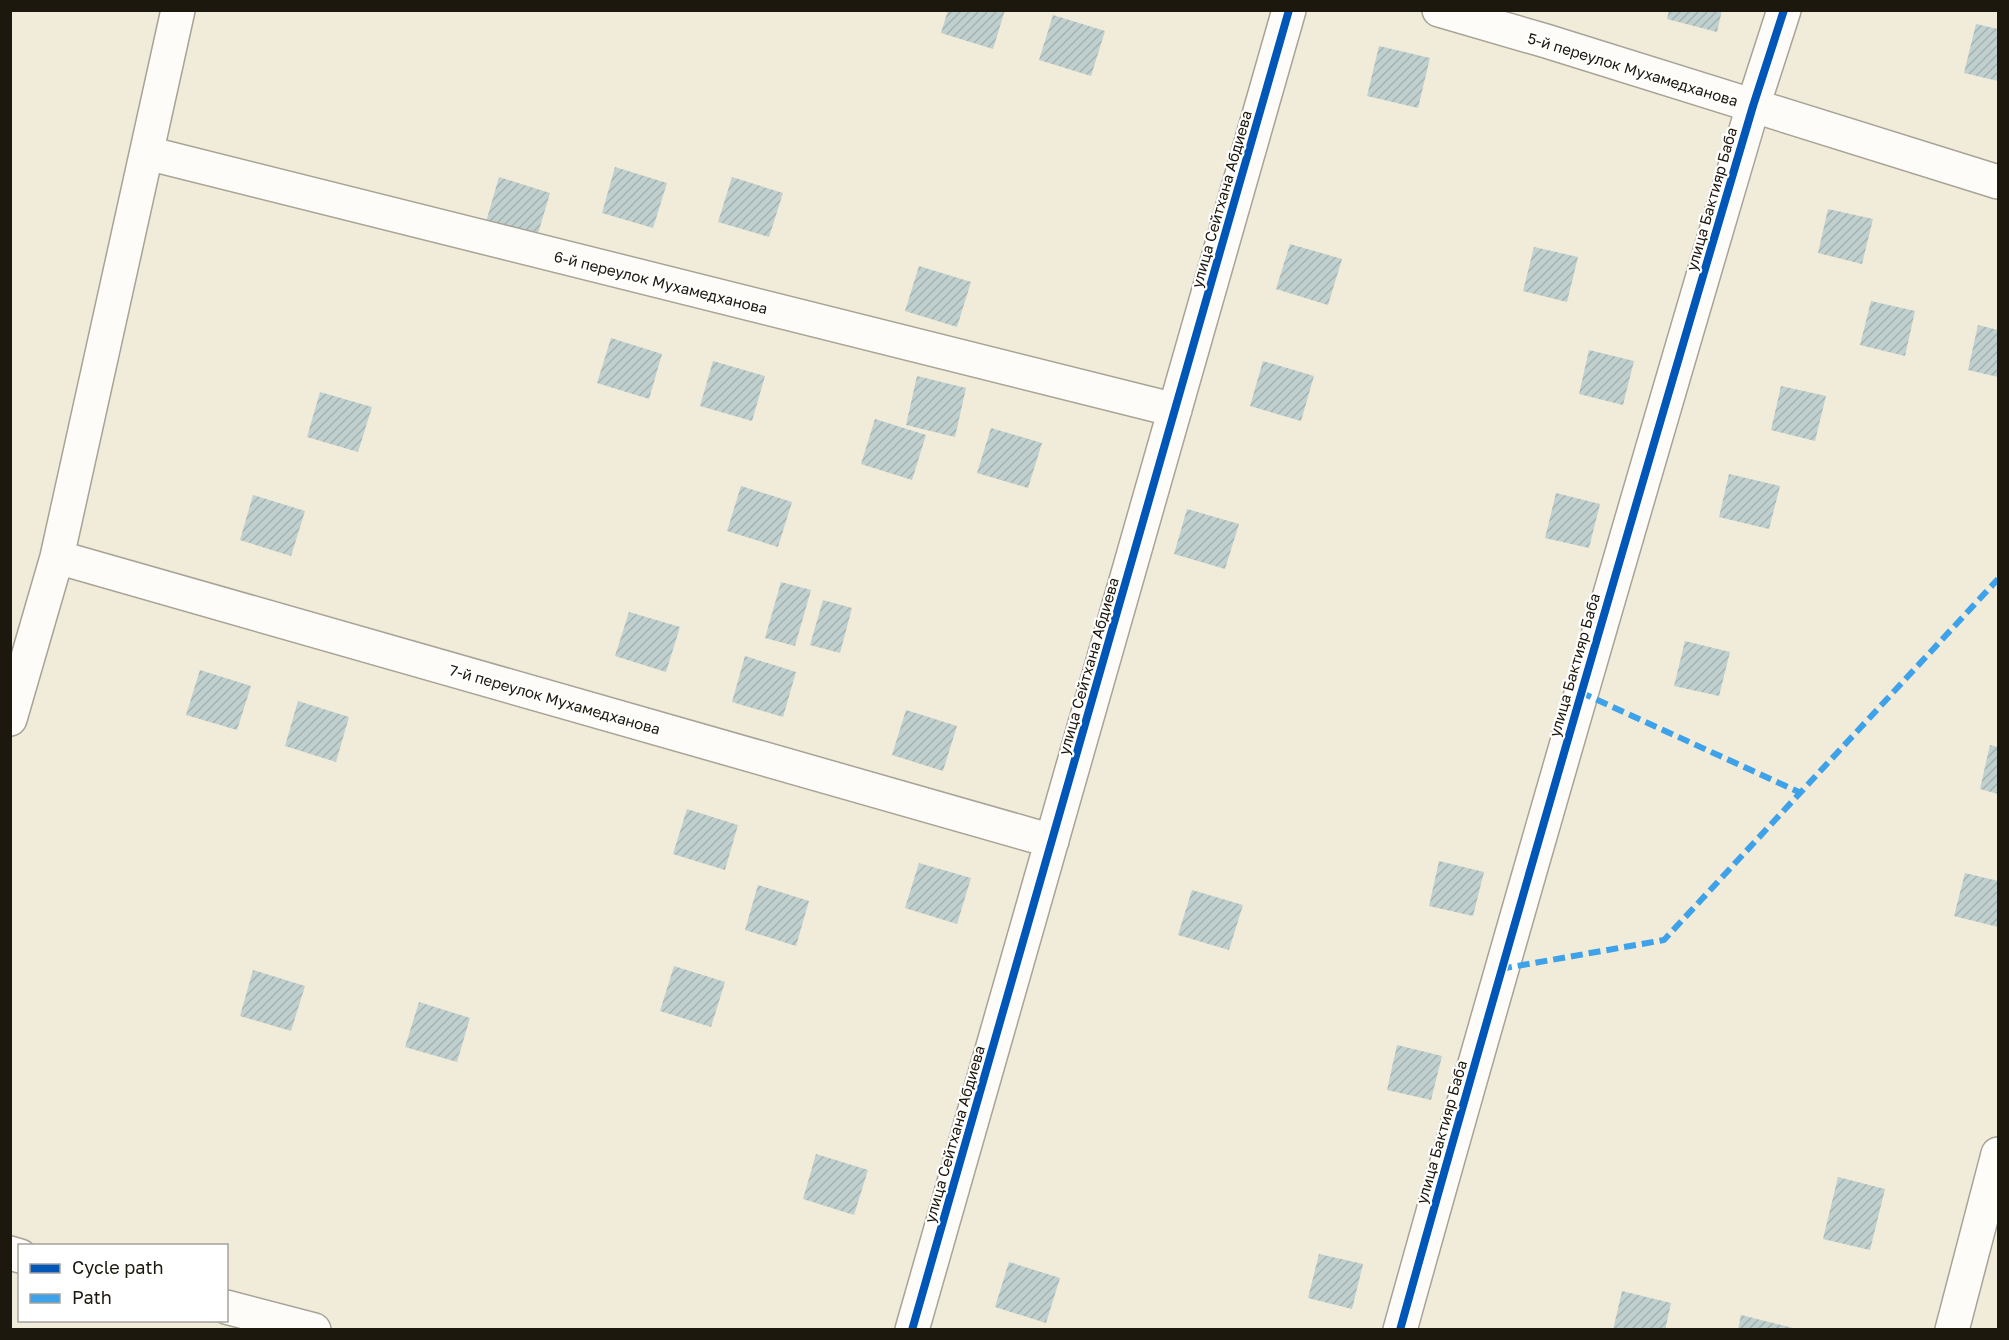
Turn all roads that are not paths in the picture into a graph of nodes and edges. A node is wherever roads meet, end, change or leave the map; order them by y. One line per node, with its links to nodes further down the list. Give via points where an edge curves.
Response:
1 (178, 10): 6 (street)
2 (1289, 10): 8 (street, улица Сейтхана Абдиева)
3 (1439, 10): 5 (street, 5-й переулок Мухамедханова)
4 (1784, 10): 5 (street, улица Бактияр Баба)
5 (1753, 106): 7 (street, 5-й переулок Мухамедханова); 16 (street, улица Бактияр Баба, via 1503,958)
6 (147, 153): 8 (street, 6-й переулок Мухамедханова); 9 (street)
7 (1998, 183)
8 (1175, 410): 11 (street, улица Сейтхана Абдиева)
9 (57, 557): 10 (street); 11 (street, 7-й переулок Мухамедханова)
10 (10, 719)
11 (1052, 841): 15 (street, улица Сейтхана Абдиева)
12 (1998, 1154): 17 (street)
13 (228, 1308): 14 (street)
14 (314, 1329)
15 (912, 1329)
16 (1400, 1329)
17 (1952, 1329)

